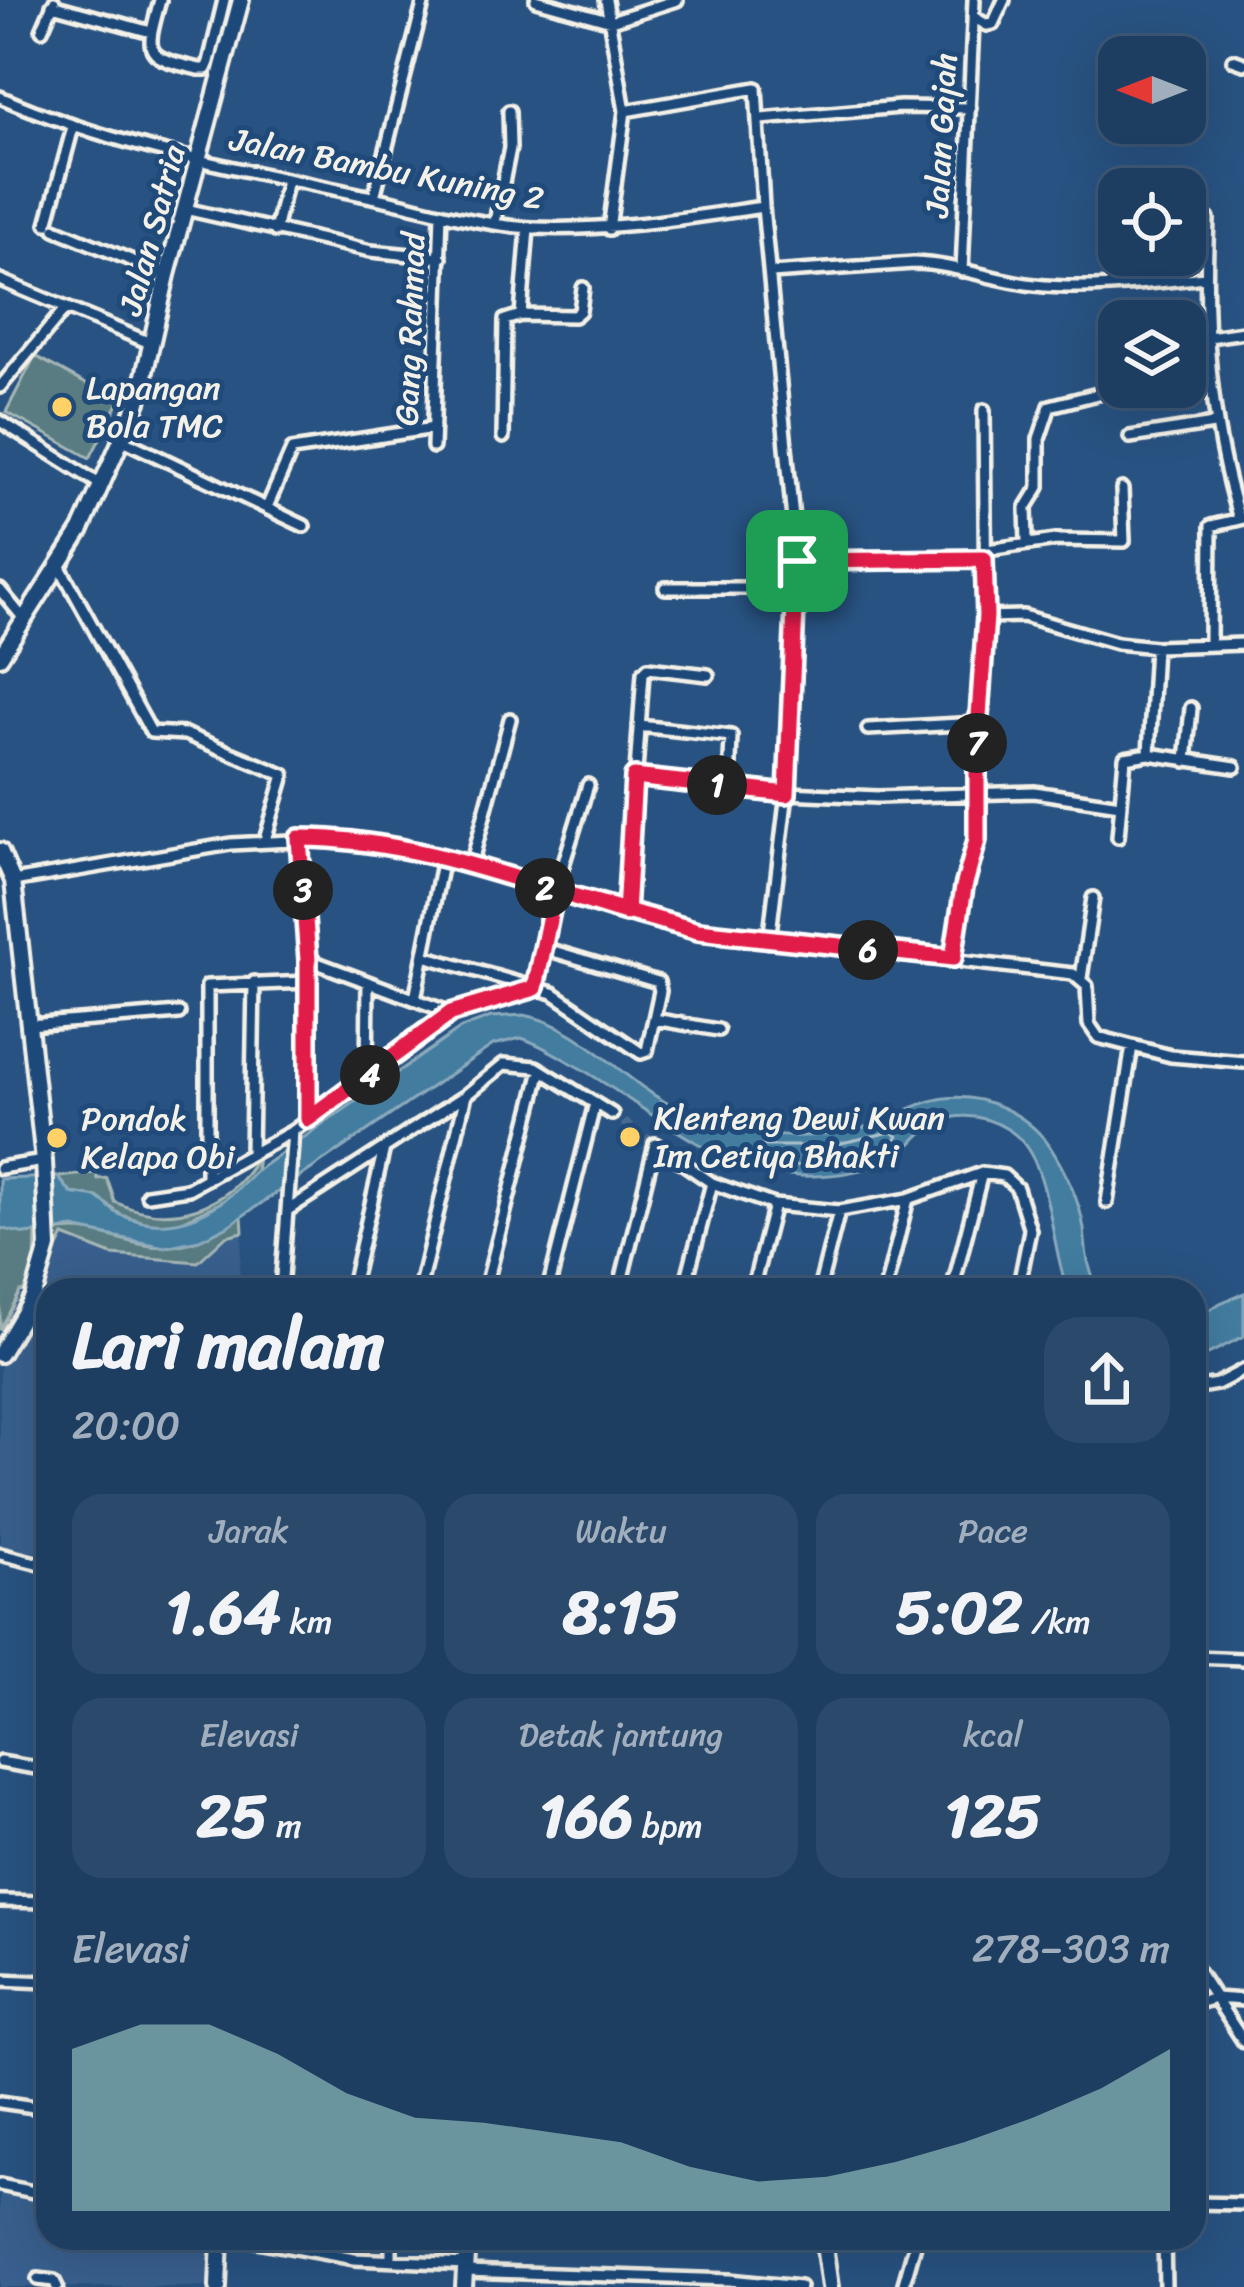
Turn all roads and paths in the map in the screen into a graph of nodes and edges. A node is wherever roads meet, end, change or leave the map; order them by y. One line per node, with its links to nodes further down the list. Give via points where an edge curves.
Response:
1 (160, 0): 14 (street)
2 (224, 0): 14 (street, via 206,69 158,59 147,46)
3 (241, 0): 21 (street, Jalan Satria)
4 (424, 0): 23 (street)
5 (536, 0): 12 (street)
6 (606, 0): 12 (street)
7 (677, 0): 12 (street)
8 (974, 0): 11 (street, Jalan Gajah)
9 (1004, 0): 11 (street, via 993,24)
10 (54, 3): 13 (street); 14 (street)
11 (973, 16): 16 (street, Jalan Gajah)
12 (611, 21): 17 (street)
13 (41, 30)
14 (151, 32)
15 (0, 97): 20 (street, Jalan Bambu Kuning 2)
16 (970, 108): 19 (street); 33 (street, Jalan Gajah)
17 (625, 111): 19 (street, via 756,88); 30 (street)
18 (509, 112): 28 (street)
19 (760, 119): 24 (street)
20 (73, 127): 21 (street, Jalan Bambu Kuning 2); 35 (street, via 51,226)
21 (199, 160): 22 (street, Jalan Bambu Kuning 2); 25 (street, Jalan Satria)
22 (287, 181): 23 (street, Jalan Bambu Kuning 2); 31 (street)
23 (374, 197): 26 (street, Jalan Bambu Kuning 2)
24 (763, 207): 30 (street, Jalan Bambu Kuning 2); 34 (street)
25 (185, 209): 31 (street); 35 (street, Jalan Satria)
26 (441, 213): 28 (street, Jalan Bambu Kuning 2); 32 (street, Gang Rahmad)
27 (1208, 219): 36 (street)
28 (495, 222): 29 (street, Jalan Bambu Kuning 2)
29 (528, 228): 30 (street, Jalan Bambu Kuning 2); 41 (street)
30 (609, 229)
31 (275, 231): 32 (street)
32 (441, 258): 52 (street, Gang Rahmad)
33 (962, 272): 34 (street, via 914,263); 36 (street, via 1076,288)
34 (771, 273): 64 (street)
35 (167, 275): 44 (street, Jalan Satria)
36 (1205, 278): 43 (street)
37 (5, 284): 39 (street); 40 (street)
38 (584, 288): 41 (street, via 574,316)
39 (0, 299)
40 (65, 309): 44 (street); 47 (street)
41 (521, 315): 53 (street, via 505,320)
42 (1244, 332): 43 (street)
43 (1209, 337): 46 (street)
44 (150, 343): 55 (street, Jalan Satria)
45 (1206, 377): 46 (street)
46 (1211, 377): 51 (street)
47 (0, 387)
48 (1098, 394): 62 (street, via 1050,406 1039,439 1040,487 1026,508)
49 (984, 410): 63 (street)
50 (0, 421): 57 (street)
51 (1214, 424): 54 (street); 60 (street)
52 (434, 428): 56 (street, Gang Rahmad); 59 (street, via 294,449)
53 (503, 437)
54 (1130, 437)
55 (121, 439): 57 (street, Jalan Satria); 59 (street)
56 (433, 447)
57 (101, 484): 65 (street, Jalan Satria)
58 (1122, 489): 62 (street, via 1124,541)
59 (267, 507): 61 (street)
60 (1242, 518): 71 (street, via 1211,526)
61 (304, 526)
62 (1027, 542): 63 (street)
63 (985, 554): 64 (street); 69 (street)
64 (797, 561): 67 (street)
65 (60, 567): 70 (street, Jalan Satria); 92 (street, via 151,732 185,734 284,775)
66 (665, 588): 67 (street)
67 (796, 588): 88 (street)
68 (0, 590): 70 (street)
69 (986, 616): 73 (street, via 1023,616); 78 (street)
70 (24, 619): 74 (street, Jalan Satria)
71 (1210, 643): 72 (street); 73 (street)
72 (1244, 644)
73 (1155, 646): 81 (street)
74 (0, 657)
75 (708, 675): 79 (street, via 648,668)
76 (1191, 708): 82 (street)
77 (510, 718): 95 (street)
78 (979, 723): 80 (street); 87 (street)
79 (639, 726): 84 (street); 86 (street, via 731,736)
80 (868, 729)
81 (1149, 754): 82 (street); 89 (street, via 1125,758)
82 (1186, 761): 83 (street)
83 (1235, 766)
84 (634, 777): 86 (street); 99 (street)
85 (588, 785): 97 (street)
86 (729, 787): 88 (street)
87 (976, 791): 88 (street); 89 (street); 103 (street, via 977,840)
88 (787, 794): 100 (street)
89 (1120, 806): 90 (street)
90 (1118, 837)
91 (299, 838): 92 (street); 94 (street, via 351,838); 104 (street)
92 (265, 841): 96 (street)
93 (0, 851): 96 (street)
94 (442, 858): 95 (street); 102 (street)
95 (471, 865): 97 (street)
96 (13, 881): 114 (street)
97 (555, 891): 99 (street); 101 (street)
98 (1093, 898): 105 (street)
99 (626, 913): 100 (street)
100 (769, 941): 103 (street)
101 (543, 948): 109 (street); 113 (street, via 658,982)
102 (424, 956): 109 (street); 110 (street)
103 (953, 958): 105 (street)
104 (308, 960): 107 (street); 108 (street)
105 (1081, 978): 116 (street, via 1092,1032)
106 (254, 982): 107 (street); 126 (street); 130 (street, via 206,988)
107 (309, 982): 123 (street)
108 (368, 982): 110 (street); 119 (street)
109 (535, 988): 112 (street); 113 (street, via 641,1053)
110 (415, 999): 112 (street)
111 (179, 1013): 114 (street)
112 (451, 1013): 119 (street)
113 (654, 1018): 115 (street)
114 (29, 1025): 127 (street)
115 (718, 1030)
116 (1132, 1046): 117 (street); 134 (street)
117 (1244, 1062)
118 (541, 1070): 120 (street, via 504,1064); 121 (street); 142 (street)
119 (368, 1076): 123 (street)
120 (466, 1095): 125 (street); 141 (street)
121 (596, 1102): 122 (street); 143 (street)
122 (612, 1114)
123 (308, 1119): 124 (street)
124 (292, 1135): 126 (street); 136 (street)
125 (384, 1148): 136 (street); 140 (street)
126 (251, 1154): 130 (street)
127 (45, 1167): 128 (street); 138 (street, via 48,1247)
128 (0, 1168)
129 (982, 1173): 133 (street); 149 (street); 150 (street, via 1012,1179 1028,1218)
130 (206, 1179): 132 (street)
131 (712, 1183): 135 (street); 144 (street, via 655,1144); 145 (street)
132 (147, 1195)
133 (908, 1198): 137 (street); 148 (street)
134 (1107, 1202)
135 (774, 1205): 137 (street); 146 (street)
136 (288, 1210): 139 (street)
137 (839, 1210): 147 (street)
138 (39, 1278)
139 (281, 1278)
140 (354, 1278)
141 (422, 1278)
142 (488, 1278)
143 (551, 1278)
144 (622, 1278)
145 (687, 1278)
146 (755, 1278)
147 (822, 1278)
148 (888, 1278)
149 (955, 1278)
150 (1021, 1278)
151 (36, 1288): 152 (street)
152 (0, 1354)
153 (1244, 1370): 154 (street)
154 (1206, 1386)
155 (0, 1554): 156 (street)
156 (36, 1564)
157 (1206, 1657): 158 (street)
158 (1244, 1659)
159 (0, 1762): 160 (street)
160 (36, 1768)
161 (0, 1901): 162 (street)
162 (36, 1902)
163 (0, 1980): 164 (street)
164 (36, 1982)
165 (1206, 1984): 166 (street)
166 (1215, 1998): 167 (street); 168 (street); 169 (street)
167 (1244, 2000)
168 (1206, 2001)
169 (1244, 2042)
170 (0, 2102): 171 (street)
171 (36, 2107)
172 (0, 2185): 173 (street)
173 (36, 2192)
174 (1206, 2203): 175 (street)
175 (1244, 2204)
176 (220, 2250): 188 (street)
177 (305, 2250): 182 (street)
178 (391, 2250): 182 (street)
179 (825, 2250): 191 (street)
180 (913, 2250): 192 (street)
181 (1164, 2250): 193 (street)
182 (391, 2261): 184 (street)
183 (551, 2273): 184 (street); 186 (street); 189 (street)
184 (465, 2274)
185 (38, 2279): 187 (street)
186 (729, 2284): 190 (street)
187 (57, 2287)
188 (218, 2287)
189 (551, 2287)
190 (800, 2287)
191 (830, 2287)
192 (902, 2287)
193 (1165, 2287)

